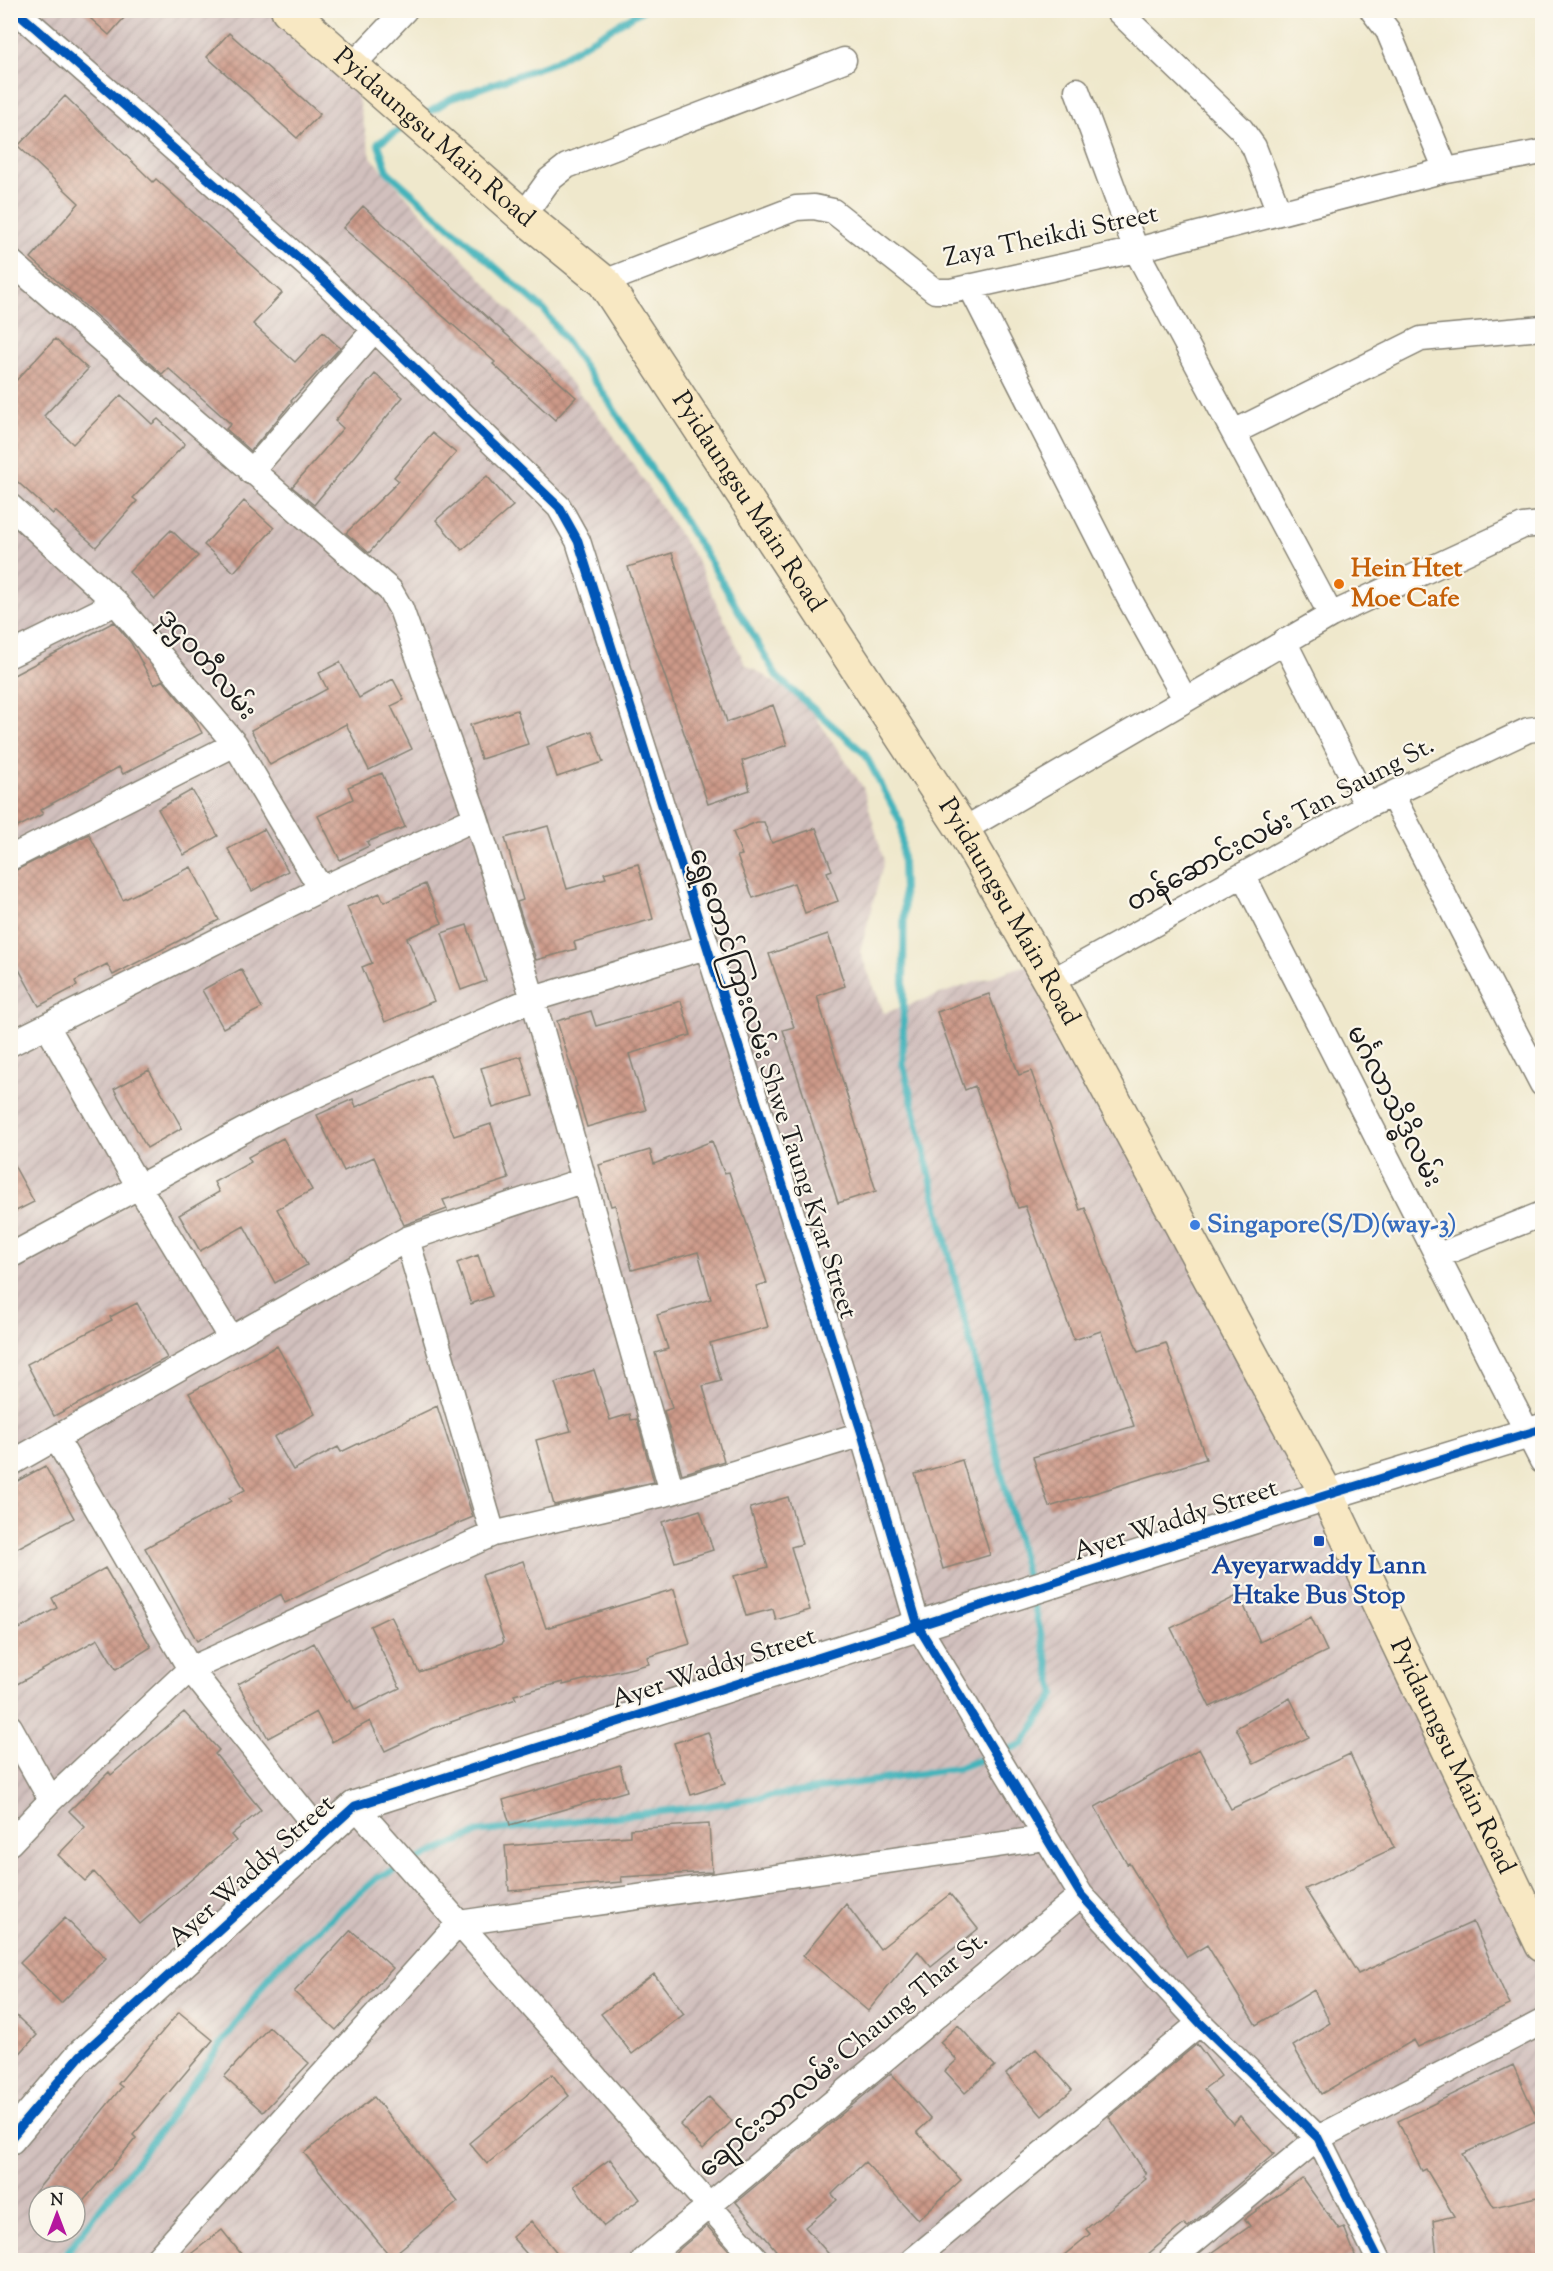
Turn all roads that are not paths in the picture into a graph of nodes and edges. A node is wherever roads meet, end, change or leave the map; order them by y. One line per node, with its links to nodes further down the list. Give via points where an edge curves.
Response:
1 (15, 10): 18 (street, ရွှေတောင်ကြားလမ်း Shwe Taung Kyar Street)
2 (288, 10): 7 (main road, Pyidaungsu Main Road)
3 (405, 10): 7 (street)
4 (1117, 10): 11 (street, via 1241,129 1254,147)
5 (1372, 10): 10 (street, via 1388,31)
6 (844, 60): 12 (street, via 567,166 549,180)
7 (351, 67): 12 (main road, Pyidaungsu Main Road)
8 (1077, 90): 13 (street)
9 (1542, 152): 10 (street, Zaya Theikdi Street)
10 (1446, 170): 11 (street, Zaya Theikdi Street)
11 (1279, 212): 13 (street, Zaya Theikdi Street)
12 (523, 216): 15 (main road, Pyidaungsu Main Road)
13 (1136, 250): 16 (street, Zaya Theikdi Street); 19 (street)
14 (10, 261): 20 (street)
15 (604, 282): 16 (street, Zaya Theikdi Street, via 796,208 814,207 833,211 935,291); 33 (main road, Pyidaungsu Main Road)
16 (970, 286): 27 (street)
17 (1542, 328): 19 (street, via 1421,339)
18 (375, 329): 20 (street); 37 (street, ရွှေတောင်ကြားလမ်း Shwe Taung Kyar Street, via 559,507 578,541)
19 (1234, 432): 24 (street)
20 (251, 472): 32 (street, via 390,590 401,609)
21 (10, 506): 23 (street, ဒုဌဝတီလမ်း)
22 (1542, 524): 24 (street, via 1523,526)
23 (116, 603): 26 (street); 29 (street, ဒုဌဝတီလမ်း)
24 (1331, 615): 25 (street)
25 (1284, 641): 27 (street); 31 (street)
26 (10, 655)
27 (1185, 699): 33 (street)
28 (1542, 728): 30 (street, တန်ဆောင်းလမ်း Tan Saung St., via 1528,730)
29 (235, 744): 34 (street); 36 (street, ဒုဌဝတီလမ်း)
30 (1392, 795): 31 (street, တန်ဆောင်းလမ်း Tan Saung St.); 42 (street)
31 (1367, 806): 35 (street, တန်ဆောင်းလမ်း Tan Saung St.)
32 (476, 818): 36 (street); 39 (street)
33 (963, 830): 38 (main road, Pyidaungsu Main Road)
34 (10, 858)
35 (1243, 875): 38 (street, တန်ဆောင်းလမ်း Tan Saung St.); 48 (street, မင်္ဂလာသိဒ္ဓိလမ်း)
36 (321, 889): 40 (street)
37 (706, 947): 39 (street); 51 (street, ရွှေတောင်ကြားလမ်း Shwe Taung Kyar Street)
38 (1050, 982): 56 (main road, Pyidaungsu Main Road)
39 (533, 999): 43 (street); 44 (street, via 272,1115)
40 (47, 1026): 41 (street); 44 (street)
41 (10, 1044)
42 (1542, 1084)
43 (584, 1180): 46 (street); 55 (street)
44 (139, 1187): 47 (street); 49 (street)
45 (1542, 1214): 48 (street)
46 (407, 1239): 49 (street); 57 (street)
47 (10, 1256)
48 (1437, 1256): 50 (street, မင်္ဂလာသိဒ္ဓိလမ်း)
49 (231, 1339): 52 (street)
50 (1536, 1431): 53 (street, မင်္ဂလာသိဒ္ဓိလမ်း); 56 (street, Ayer Waddy Street)
51 (862, 1434): 55 (street); 58 (street, ရွှေတောင်ကြားလမ်း Shwe Taung Kyar Street)
52 (56, 1438): 54 (street); 59 (street)
53 (1542, 1461)
54 (10, 1464)
55 (672, 1492): 57 (street)
56 (1327, 1495): 58 (street, Ayer Waddy Street); 68 (main road, Pyidaungsu Main Road)
57 (493, 1534): 59 (street)
58 (918, 1626): 62 (street, Ayer Waddy Street); 64 (street, ရွှေတောင်ကြားလမ်း Shwe Taung Kyar Street)
59 (190, 1669): 61 (street); 63 (street)
60 (10, 1727): 61 (street)
61 (51, 1800): 65 (street)
62 (355, 1806): 63 (street, Ayer Waddy Street); 67 (street)
63 (322, 1836): 72 (street, Ayer Waddy Street, via 81,2055)
64 (1045, 1838): 66 (street, ရွှေတောင်ကြားလမ်း Shwe Taung Kyar Street); 67 (street)
65 (10, 1843)
66 (1081, 1895): 70 (street, ရွှေတောင်ကြားလမ်း Shwe Taung Kyar Street); 73 (street, ချောင်းသာလမ်း Chaung Thar St.)
67 (459, 1923): 73 (street); 74 (street)
68 (1542, 1945)
69 (1542, 2022): 71 (street)
70 (1200, 2023): 71 (street, ရွှေတောင်ကြားလမ်း Shwe Taung Kyar Street); 77 (street)
71 (1318, 2138): 78 (street); 79 (street, ရွှေတောင်ကြားလမ်း Shwe Taung Kyar Street)
72 (10, 2139)
73 (708, 2205): 75 (street, ချောင်းသာလမ်း Chaung Thar St.); 76 (street)
74 (156, 2260)
75 (644, 2260)
76 (757, 2260)
77 (914, 2260)
78 (1171, 2260)
79 (1379, 2260)

